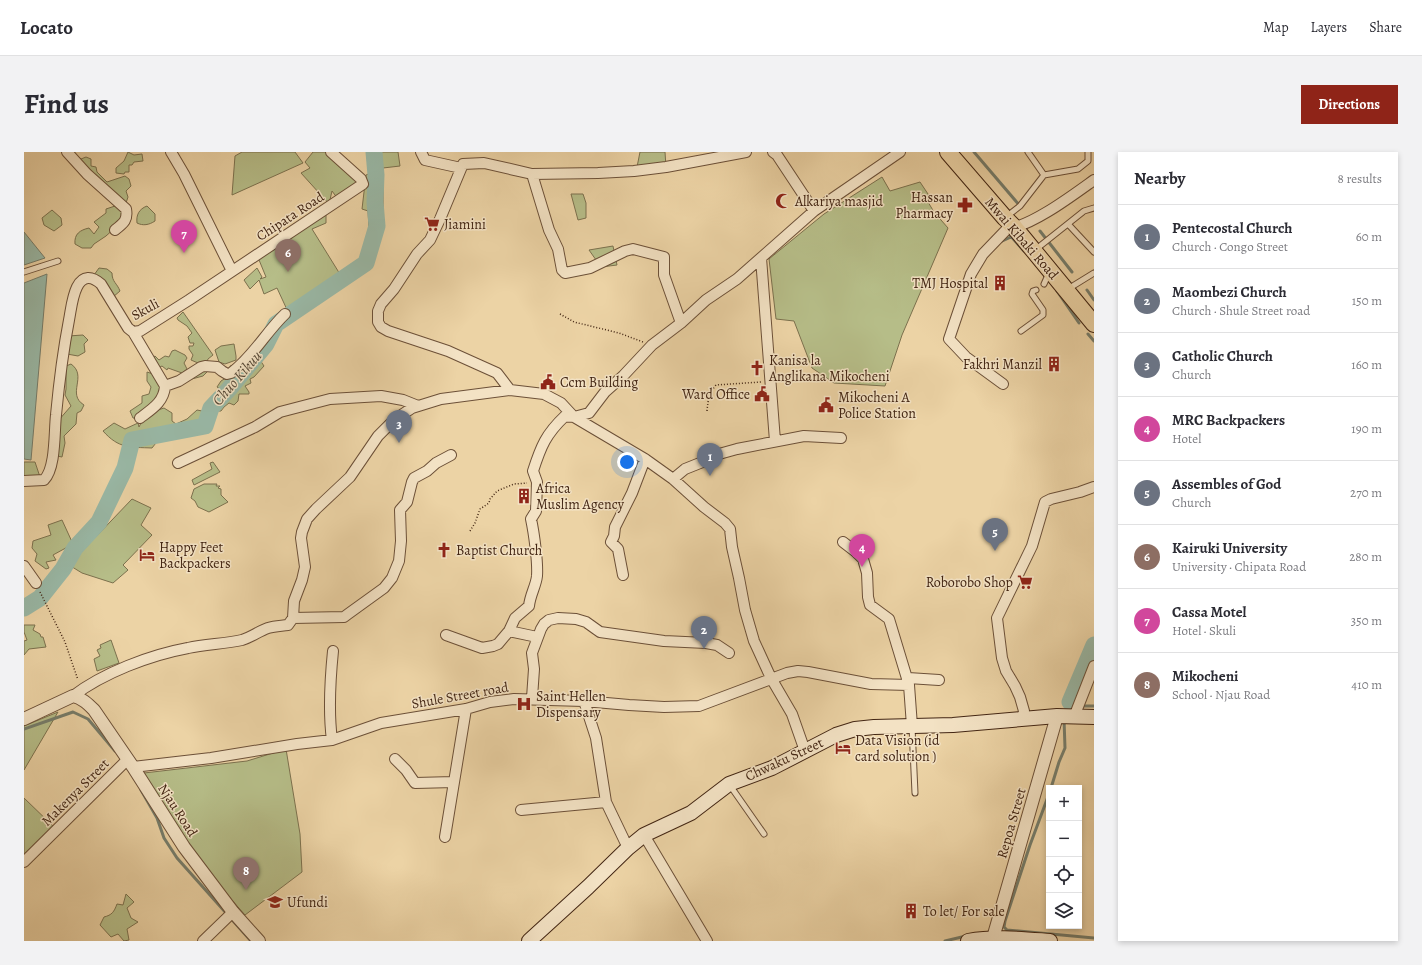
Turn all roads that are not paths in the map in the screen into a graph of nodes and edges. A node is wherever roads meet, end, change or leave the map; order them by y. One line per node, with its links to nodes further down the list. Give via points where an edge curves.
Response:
1 (67, 152): 19 (street, via 126,209 125,222)
2 (171, 152): 24 (street)
3 (331, 152): 24 (street, Chipata Road, via 361,179 363,184)
4 (421, 152): 11 (street, via 425,160)
5 (746, 152): 12 (street, via 634,171)
6 (773, 152): 16 (street)
7 (900, 152): 16 (street)
8 (948, 152): 17 (main road, Mwai Kibaki Road)
9 (1028, 152): 13 (lane)
10 (1088, 152): 13 (lane, via 1088,161 1078,170)
11 (461, 168): 12 (street, via 463,164 484,163); 36 (street, via 430,240 381,304 378,322 388,331 448,351 498,373)
12 (532, 174): 31 (street, via 565,273 590,268 634,249 664,257 664,275)
13 (1044, 175): 17 (lane)
14 (1094, 180): 17 (street, via 1032,220)
15 (1094, 208): 18 (lane, via 1084,211)
16 (814, 211): 22 (street)
17 (1010, 223): 20 (main road, Mwai Kibaki Road); 34 (street, via 983,254 975,268 948,338 966,357)
18 (1068, 224): 20 (lane); 21 (lane)
19 (115, 230)
20 (1034, 250): 28 (main road, Mwai Kibaki Road, via 1047,278)
21 (1094, 252)
22 (760, 258): 31 (street); 41 (street)
23 (58, 261): 25 (lane)
24 (232, 271): 32 (street, Skuli)
25 (24, 272)
26 (1094, 273): 28 (lane)
27 (1036, 290): 33 (lane, via 1032,294 1043,310 1043,316)
28 (1066, 290): 30 (main road, Mwai Kibaki Road)
29 (285, 314): 35 (street, via 231,373 227,374 217,367 206,366 180,381)
30 (1093, 321)
31 (681, 323): 38 (street, via 652,345 605,392 589,413)
32 (133, 332): 35 (street); 46 (street, Skuli, via 101,284 89,277 83,280 77,287 72,304 57,401 52,462 48,476 44,480)
33 (1021, 332)
34 (1003, 384)
35 (165, 386): 39 (street, via 165,394 161,401)
36 (510, 390): 37 (street, via 440,399); 38 (street, via 544,394 561,403)
37 (418, 406): 44 (street, via 381,396 330,399 280,412 255,427); 52 (street, via 408,410 378,436 350,477 307,519 301,538 305,567 294,601)
38 (574, 417): 43 (street); 53 (street, via 565,416 547,435 532,471 537,482 536,510 531,519 537,576 528,606 515,618)
39 (140, 418)
40 (841, 438): 41 (street, via 804,436)
41 (775, 441): 45 (street, via 720,454 685,469)
42 (451, 455): 52 (street, via 414,478 407,502 400,510 399,561 392,578 384,588 344,617)
43 (645, 460): 45 (street); 50 (street, via 615,527 611,542 618,549)
44 (178, 463)
45 (673, 479): 59 (street, via 730,529 744,610 754,641)
46 (24, 481)
47 (1094, 487): 70 (street, via 1051,498 1045,502 1030,551 997,618 1002,658 1020,697 1024,711)
48 (842, 542): 61 (street, via 862,559 867,573 870,605 889,619)
49 (24, 566): 51 (street)
50 (623, 575)
51 (36, 583)
52 (293, 618): 62 (street, via 288,625 269,628 255,633 250,638 188,648 150,658 103,677)
53 (509, 631): 54 (street, via 498,644 482,648); 55 (street)
54 (446, 635)
55 (537, 637): 57 (street, via 549,620 576,618 600,632 706,643 717,645); 63 (street, via 532,653)
56 (333, 651): 72 (street, via 329,686)
57 (729, 652)
58 (1094, 666): 67 (street)
59 (771, 678): 61 (street, Shule Street road, via 803,671 871,684); 64 (street, Shule Street road, via 699,706 664,707); 73 (street, via 792,714)
60 (939, 680): 61 (street, Shule Street road)
61 (908, 682): 71 (street)
62 (77, 693): 69 (street); 75 (street, Njau Road, via 94,710)
63 (532, 698): 64 (street, Shule Street road); 65 (street, Shule Street road, via 490,702)
64 (584, 701): 79 (street, via 596,738)
65 (466, 709): 72 (street, Shule Street road, via 381,723); 76 (street)
66 (1057, 716): 67 (main road, Chwaku Street); 70 (main road, Chwaku Street); 87 (street, Repoa Street)
67 (1074, 717): 68 (main road, Chwaku Street)
68 (1094, 717)
69 (24, 718)
70 (1022, 719): 71 (main road, Chwaku Street)
71 (912, 726): 73 (main road, Chwaku Street, via 855,729 836,735); 78 (lane)
72 (332, 740): 75 (street, Shule Street road, via 210,758)
73 (805, 751): 77 (main road, Chwaku Street, via 772,768)
74 (395, 760): 76 (street, via 416,782)
75 (131, 763): 85 (street, Makenya Street); 86 (street, Njau Road, via 184,847)
76 (454, 782): 83 (street)
77 (729, 784): 81 (lane); 82 (main road, Chwaku Street, via 691,813)
78 (915, 793)
79 (606, 802): 80 (street); 84 (street)
80 (521, 810)
81 (764, 834)
82 (644, 835): 84 (main road, Chwaku Street); 91 (street)
83 (445, 837)
84 (628, 848): 90 (main road, Chwaku Street)
85 (24, 862)
86 (233, 912): 88 (street); 89 (street, Njau Road)
87 (993, 938): 92 (main road); 93 (main road)
88 (203, 941)
89 (259, 941)
90 (529, 941)
91 (707, 941)
92 (968, 941)
93 (1050, 941)

